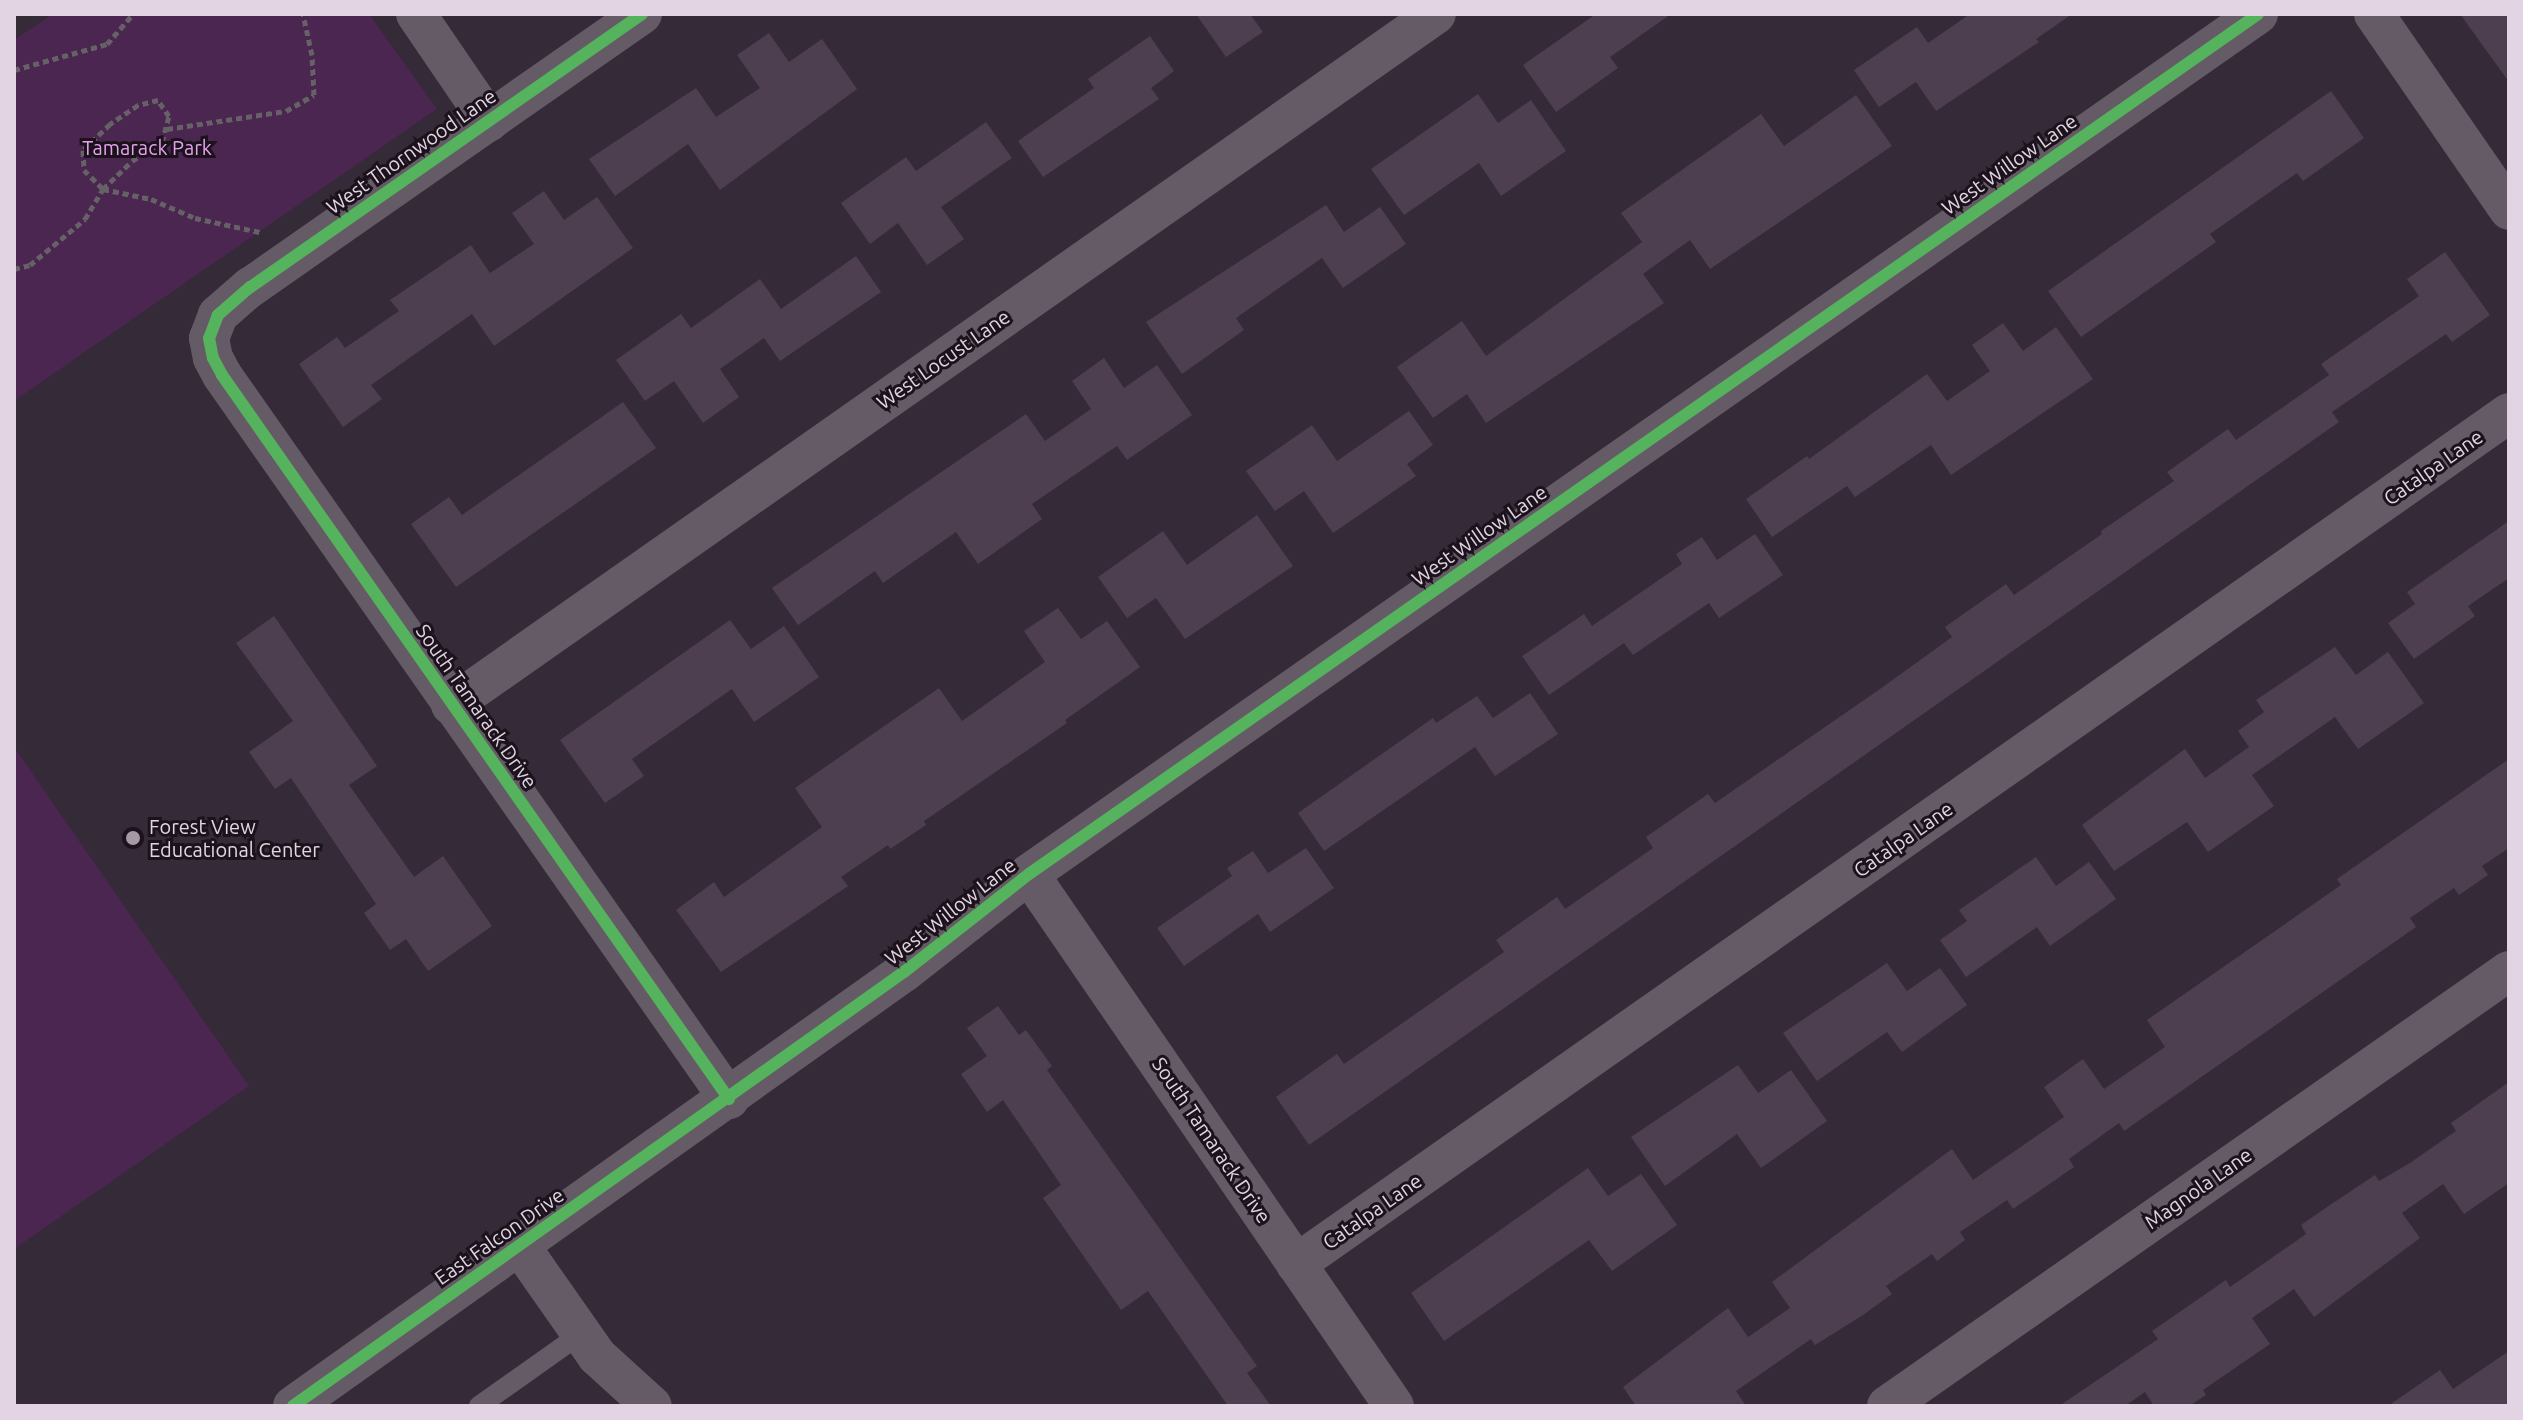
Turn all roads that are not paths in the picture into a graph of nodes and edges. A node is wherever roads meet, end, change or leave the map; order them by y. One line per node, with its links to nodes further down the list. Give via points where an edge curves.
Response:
1 (416, 14): 6 (street)
2 (642, 14): 6 (street, West Thornwood Lane)
3 (1436, 14): 10 (street, West Locust Lane)
4 (2258, 14): 11 (street, West Willow Lane)
5 (2374, 14): 7 (street)
6 (489, 121): 8 (street, West Thornwood Lane, via 250,287)
7 (2509, 210)
8 (210, 329): 10 (street, South Tamarack Drive, via 213,358 222,375)
9 (2509, 413): 15 (street, Catalpa Lane)
10 (451, 705): 13 (street, South Tamarack Drive)
11 (1029, 874): 13 (street, West Willow Lane); 15 (street, South Tamarack Drive)
12 (2509, 971): 21 (street, Magnola Lane)
13 (729, 1099): 14 (street, East Falcon Drive)
14 (520, 1246): 16 (street); 17 (street, East Falcon Drive)
15 (1296, 1264): 20 (street, South Tamarack Drive)
16 (582, 1333): 18 (lane); 19 (street, via 597,1356)
17 (293, 1406)
18 (479, 1406)
19 (652, 1406)
20 (1394, 1406)
21 (1887, 1406)

